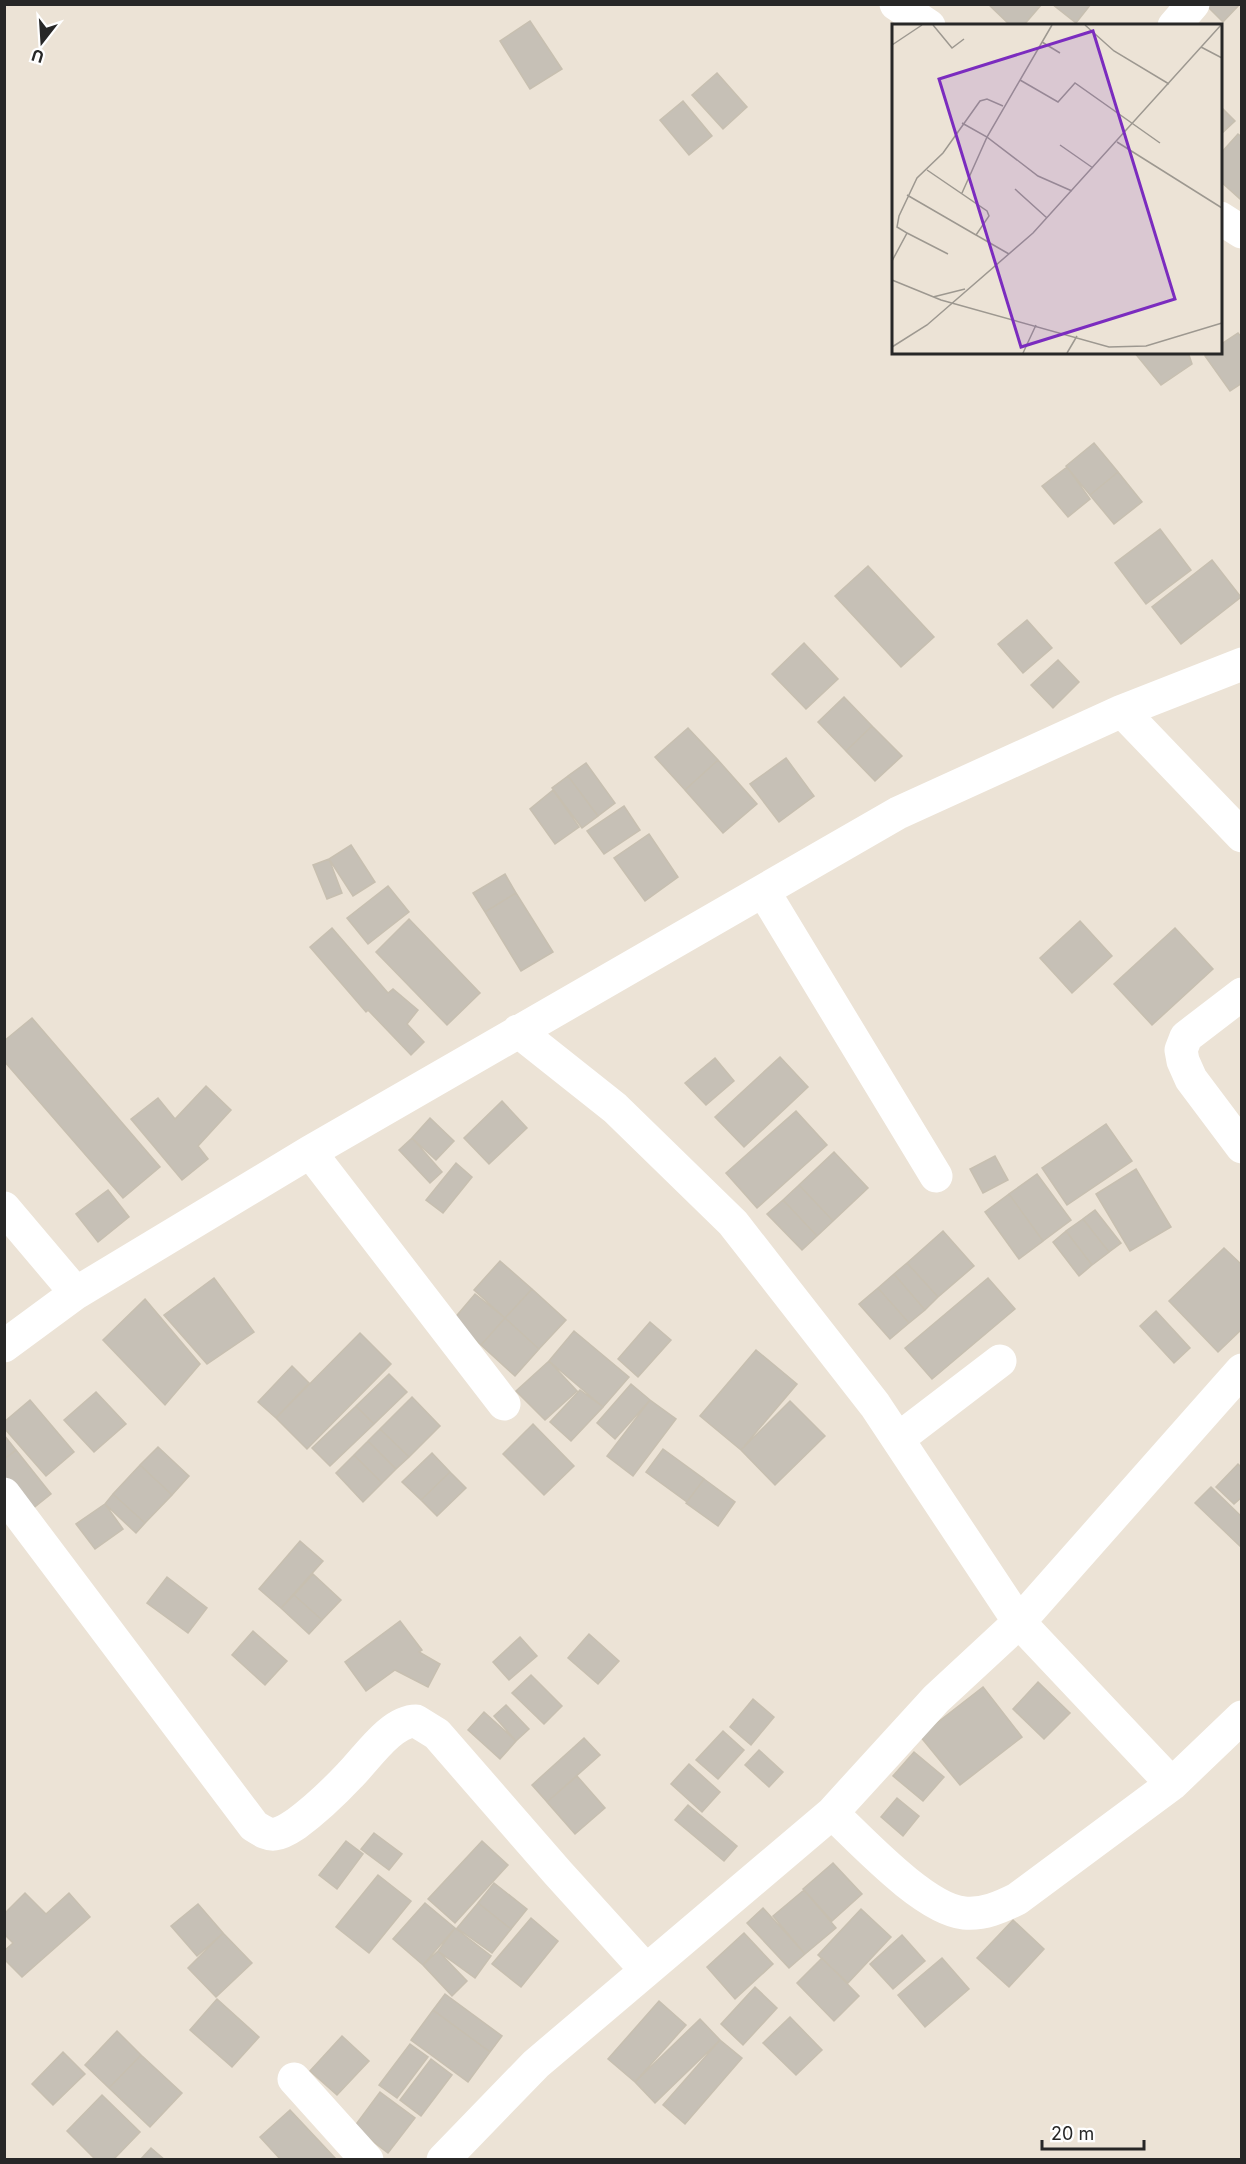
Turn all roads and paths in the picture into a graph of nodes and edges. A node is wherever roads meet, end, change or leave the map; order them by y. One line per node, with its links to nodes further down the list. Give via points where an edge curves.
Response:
1 (896, 4): 3 (street)
2 (1193, 4): 4 (street)
3 (925, 24)
4 (1176, 24)
5 (1222, 219): 6 (street)
6 (1242, 232)
7 (1242, 664): 8 (street)
8 (1122, 711): 9 (street); 10 (street, via 898,813)
9 (1242, 836)
10 (764, 892): 12 (street); 15 (street)
11 (1242, 994): 13 (street, via 1186,1037 1180,1050 1191,1079)
12 (518, 1031): 14 (street); 22 (street, via 615,1108 733,1223)
13 (1242, 1147)
14 (310, 1152): 17 (street); 21 (street)
15 (936, 1176)
16 (4, 1208): 17 (street)
17 (76, 1293): 18 (street)
18 (4, 1346)
19 (1000, 1361): 22 (street)
20 (1242, 1370): 24 (street)
21 (504, 1404)
22 (898, 1439): 24 (street)
23 (4, 1494): 28 (street, via 254,1826 269,1834 287,1830 305,1818 382,1740 402,1724 416,1721 437,1734)
24 (1019, 1622): 26 (street); 27 (street, via 936,1699)
25 (1242, 1717): 26 (street)
26 (1172, 1784): 27 (street, via 1017,1899 976,1914 940,1904 900,1879)
27 (832, 1813): 28 (street)
28 (646, 1970): 31 (street, via 536,2064)
29 (294, 2079): 30 (street)
30 (367, 2160)
31 (443, 2160)

